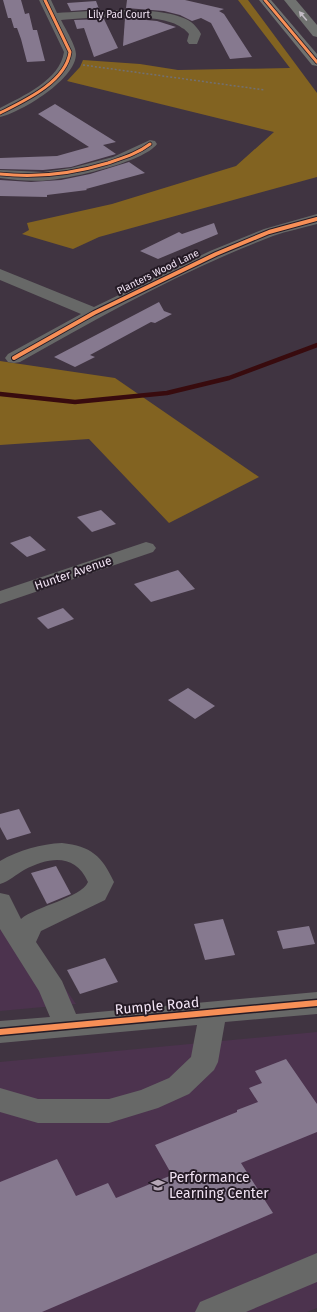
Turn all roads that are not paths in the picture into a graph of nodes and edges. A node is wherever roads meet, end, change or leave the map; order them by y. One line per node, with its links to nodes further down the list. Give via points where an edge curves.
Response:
1 (45, 0): 4 (street)
2 (265, 0): 7 (main road)
3 (290, 0): 5 (main road, one-way to 3)
4 (54, 17): 6 (street, Lily Pad Court, via 119,14 160,16 191,28 195,34); 8 (street, via 70,52 67,67 44,88)
5 (317, 33)
6 (194, 41)
7 (317, 62)
8 (0, 113)
9 (150, 144): 10 (street, via 134,154 62,174 30,177)
10 (0, 174)
11 (317, 219): 13 (street, Planters Wood Lane, via 269,232 216,254)
12 (0, 274): 13 (street)
13 (94, 313): 14 (street, Planters Wood Lane)
14 (14, 358)
15 (146, 548): 16 (street, Hunter Avenue)
16 (0, 598)
17 (0, 874): 19 (street, via 19,862 58,851 79,855 93,865 101,882 96,892 31,925)
18 (0, 902): 19 (street, via 4,914)
19 (23, 941): 22 (street, via 52,988)
20 (317, 1003): 21 (street, Rumple Road)
21 (213, 1013): 22 (street, Rumple Road); 24 (street, via 204,1062 179,1086 148,1100 109,1111 38,1111)
22 (67, 1026): 23 (street, Rumple Road)
23 (0, 1032)
24 (0, 1100)
25 (317, 1267): 26 (street)
26 (222, 1310)

